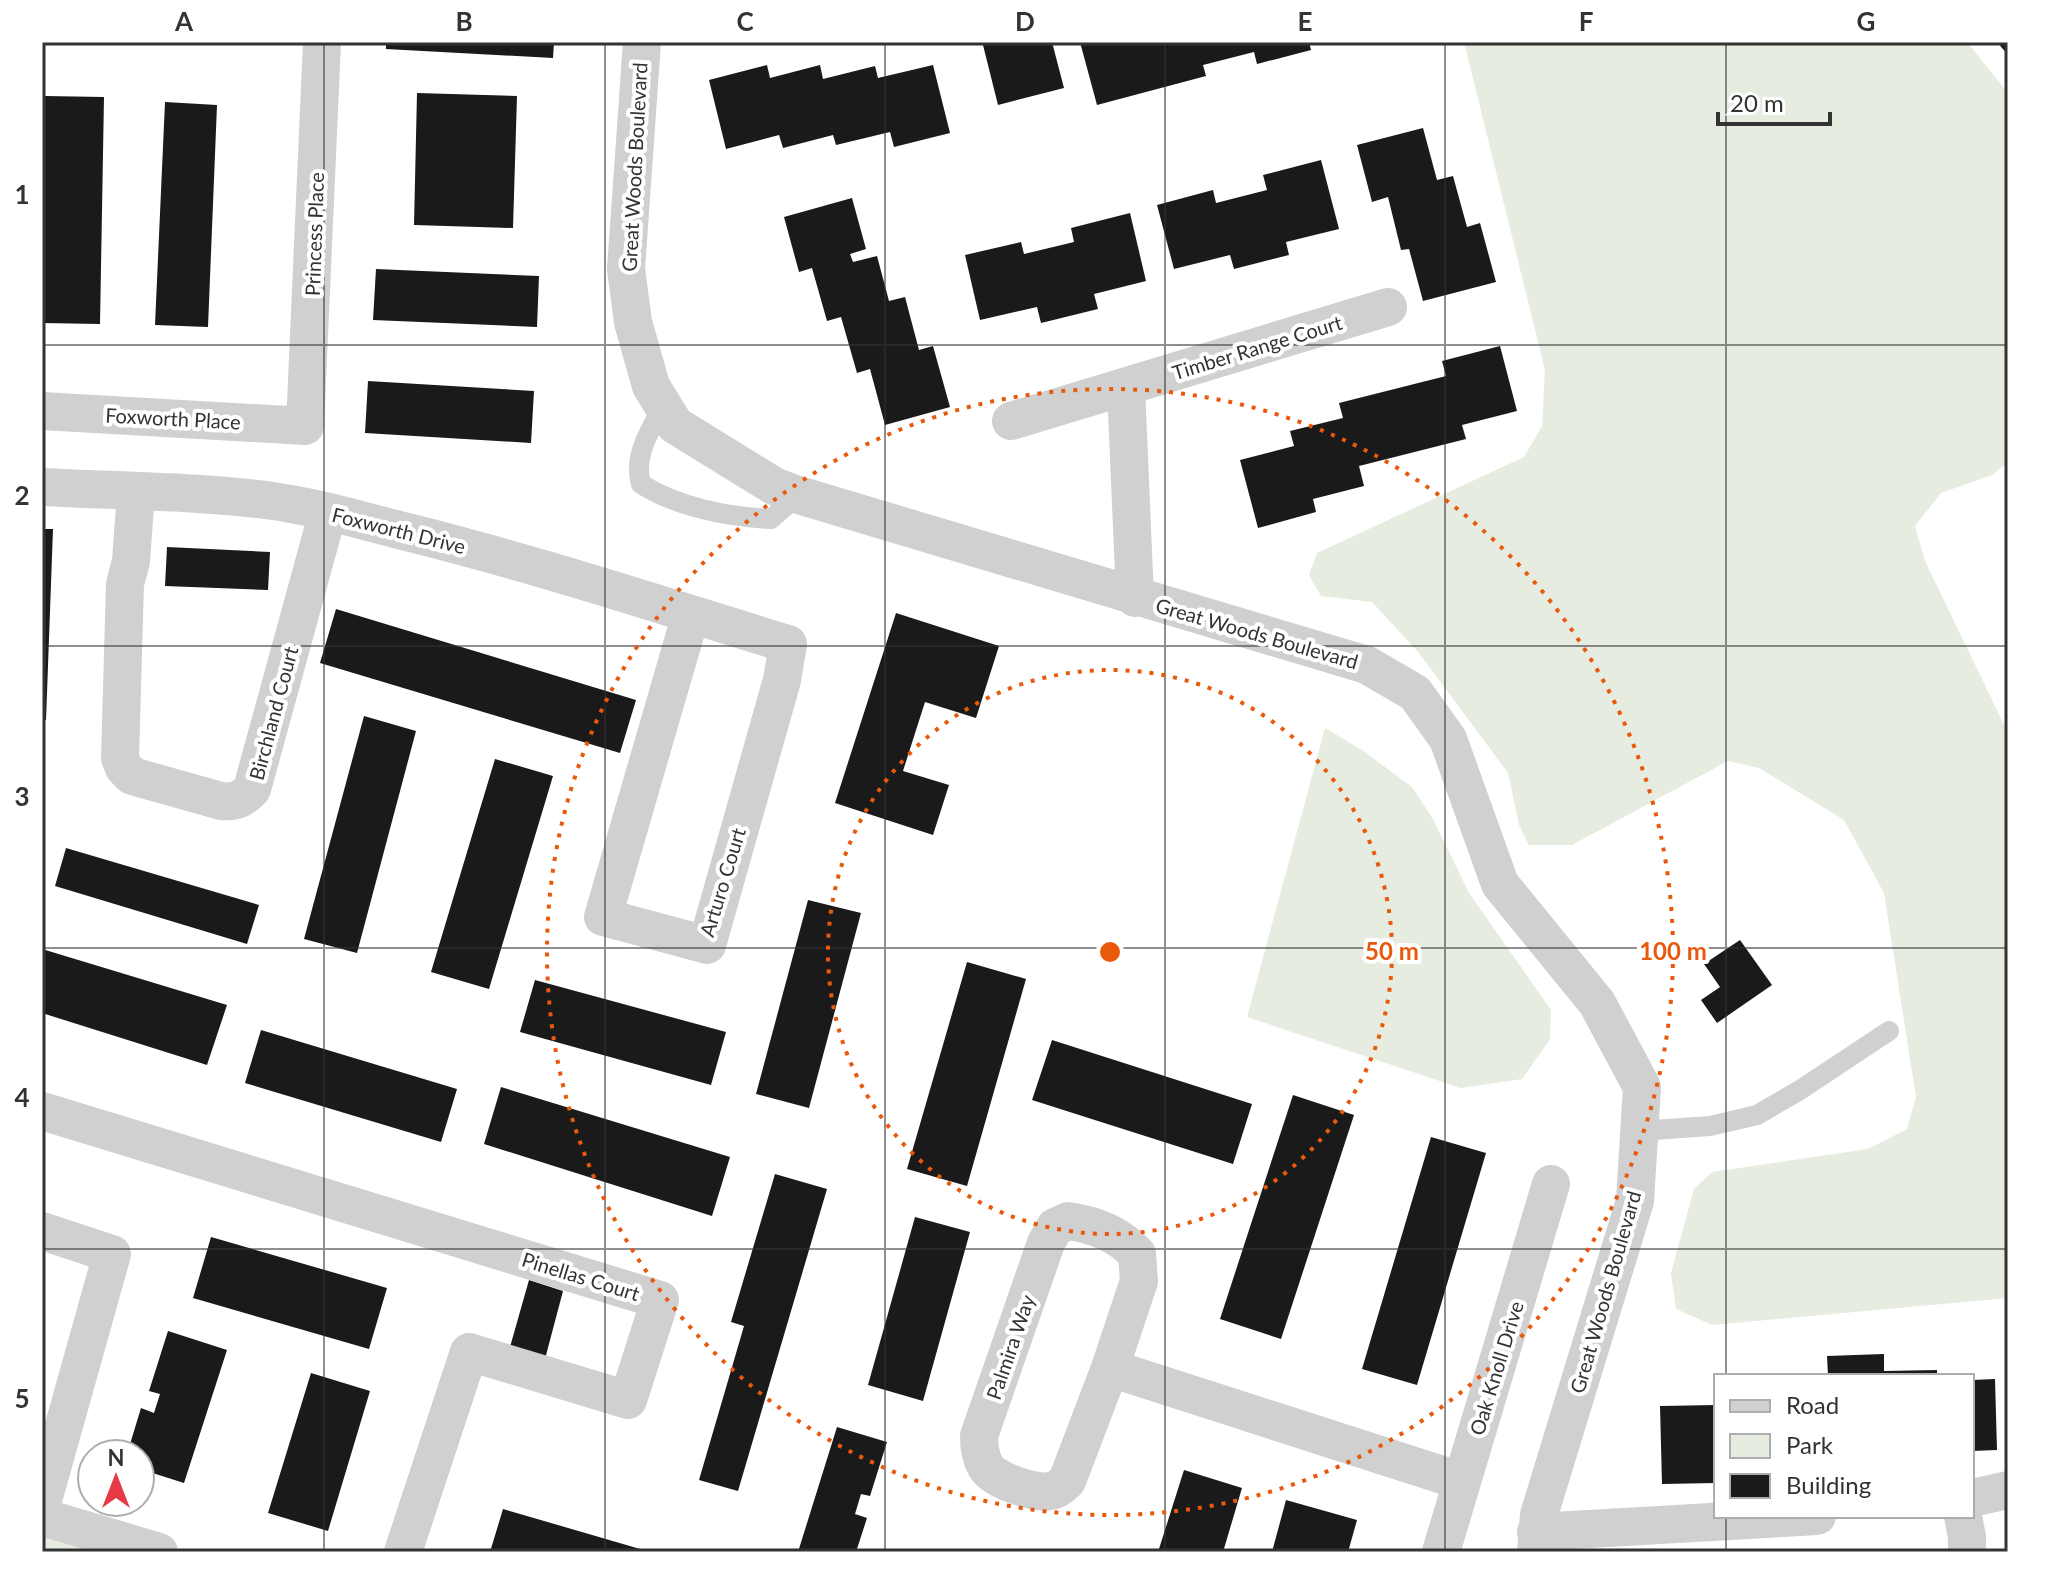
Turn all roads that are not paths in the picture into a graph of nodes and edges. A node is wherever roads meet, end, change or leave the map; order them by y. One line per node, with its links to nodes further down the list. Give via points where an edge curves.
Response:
1 (322, 42): 8 (street, Princess Place)
2 (642, 42): 5 (street, Great Woods Boulevard, via 626,269 633,322 651,386)
3 (1388, 307): 4 (street, Timber Range Court)
4 (1126, 387): 7 (street, Timber Range Court); 13 (street)
5 (663, 406): 11 (street, Great Woods Boulevard, via 675,425 774,486); 11 (lane, via 641,449 636,469 641,484 662,497 771,519)
6 (42, 411): 8 (street, Foxworth Place)
7 (1011, 421)
8 (305, 426)
9 (42, 487): 10 (street, Foxworth Drive)
10 (136, 492): 12 (street, Foxworth Drive, via 273,501); 12 (street, Birchland Court, via 125,584 120,758 132,776 233,802 252,789)
11 (798, 495): 13 (street, Great Woods Boulevard)
12 (328, 512): 14 (street, Foxworth Drive, via 496,554)
13 (1135, 598): 18 (street, Great Woods Boulevard, via 1367,665 1415,693 1448,739 1500,884 1597,1003 1642,1087)
14 (691, 614): 15 (street, Foxworth Drive); 15 (street, Arturo Court, via 603,917 707,945 788,644)
15 (745, 631)
16 (1889, 1031): 18 (lane, via 1757,1115 1710,1126)
17 (42, 1111): 31 (street, Pinellas Court, via 660,1300 628,1400 469,1352)
18 (1639, 1131): 29 (street, Great Woods Boulevard, via 1635,1201 1539,1515)
19 (1551, 1184): 22 (street, Oak Knoll Drive)
20 (42, 1231): 25 (street, via 112,1254)
21 (1110, 1368): 21 (street, Palmira Way, via 1139,1281 1137,1254 1113,1234 1068,1221 1055,1227 1046,1243 979,1436 987,1470 1008,1483 1047,1492 1059,1488 1067,1481); 22 (street)
22 (1461, 1481): 32 (street, Oak Knoll Drive)
23 (2008, 1490): 24 (street)
24 (1974, 1498)
25 (42, 1504)
26 (42, 1517): 30 (street)
27 (1795, 1518): 29 (street)
28 (1963, 1518): 33 (street)
29 (1536, 1542)
30 (159, 1552)
31 (403, 1552)
32 (1441, 1552)
33 (1967, 1552)

